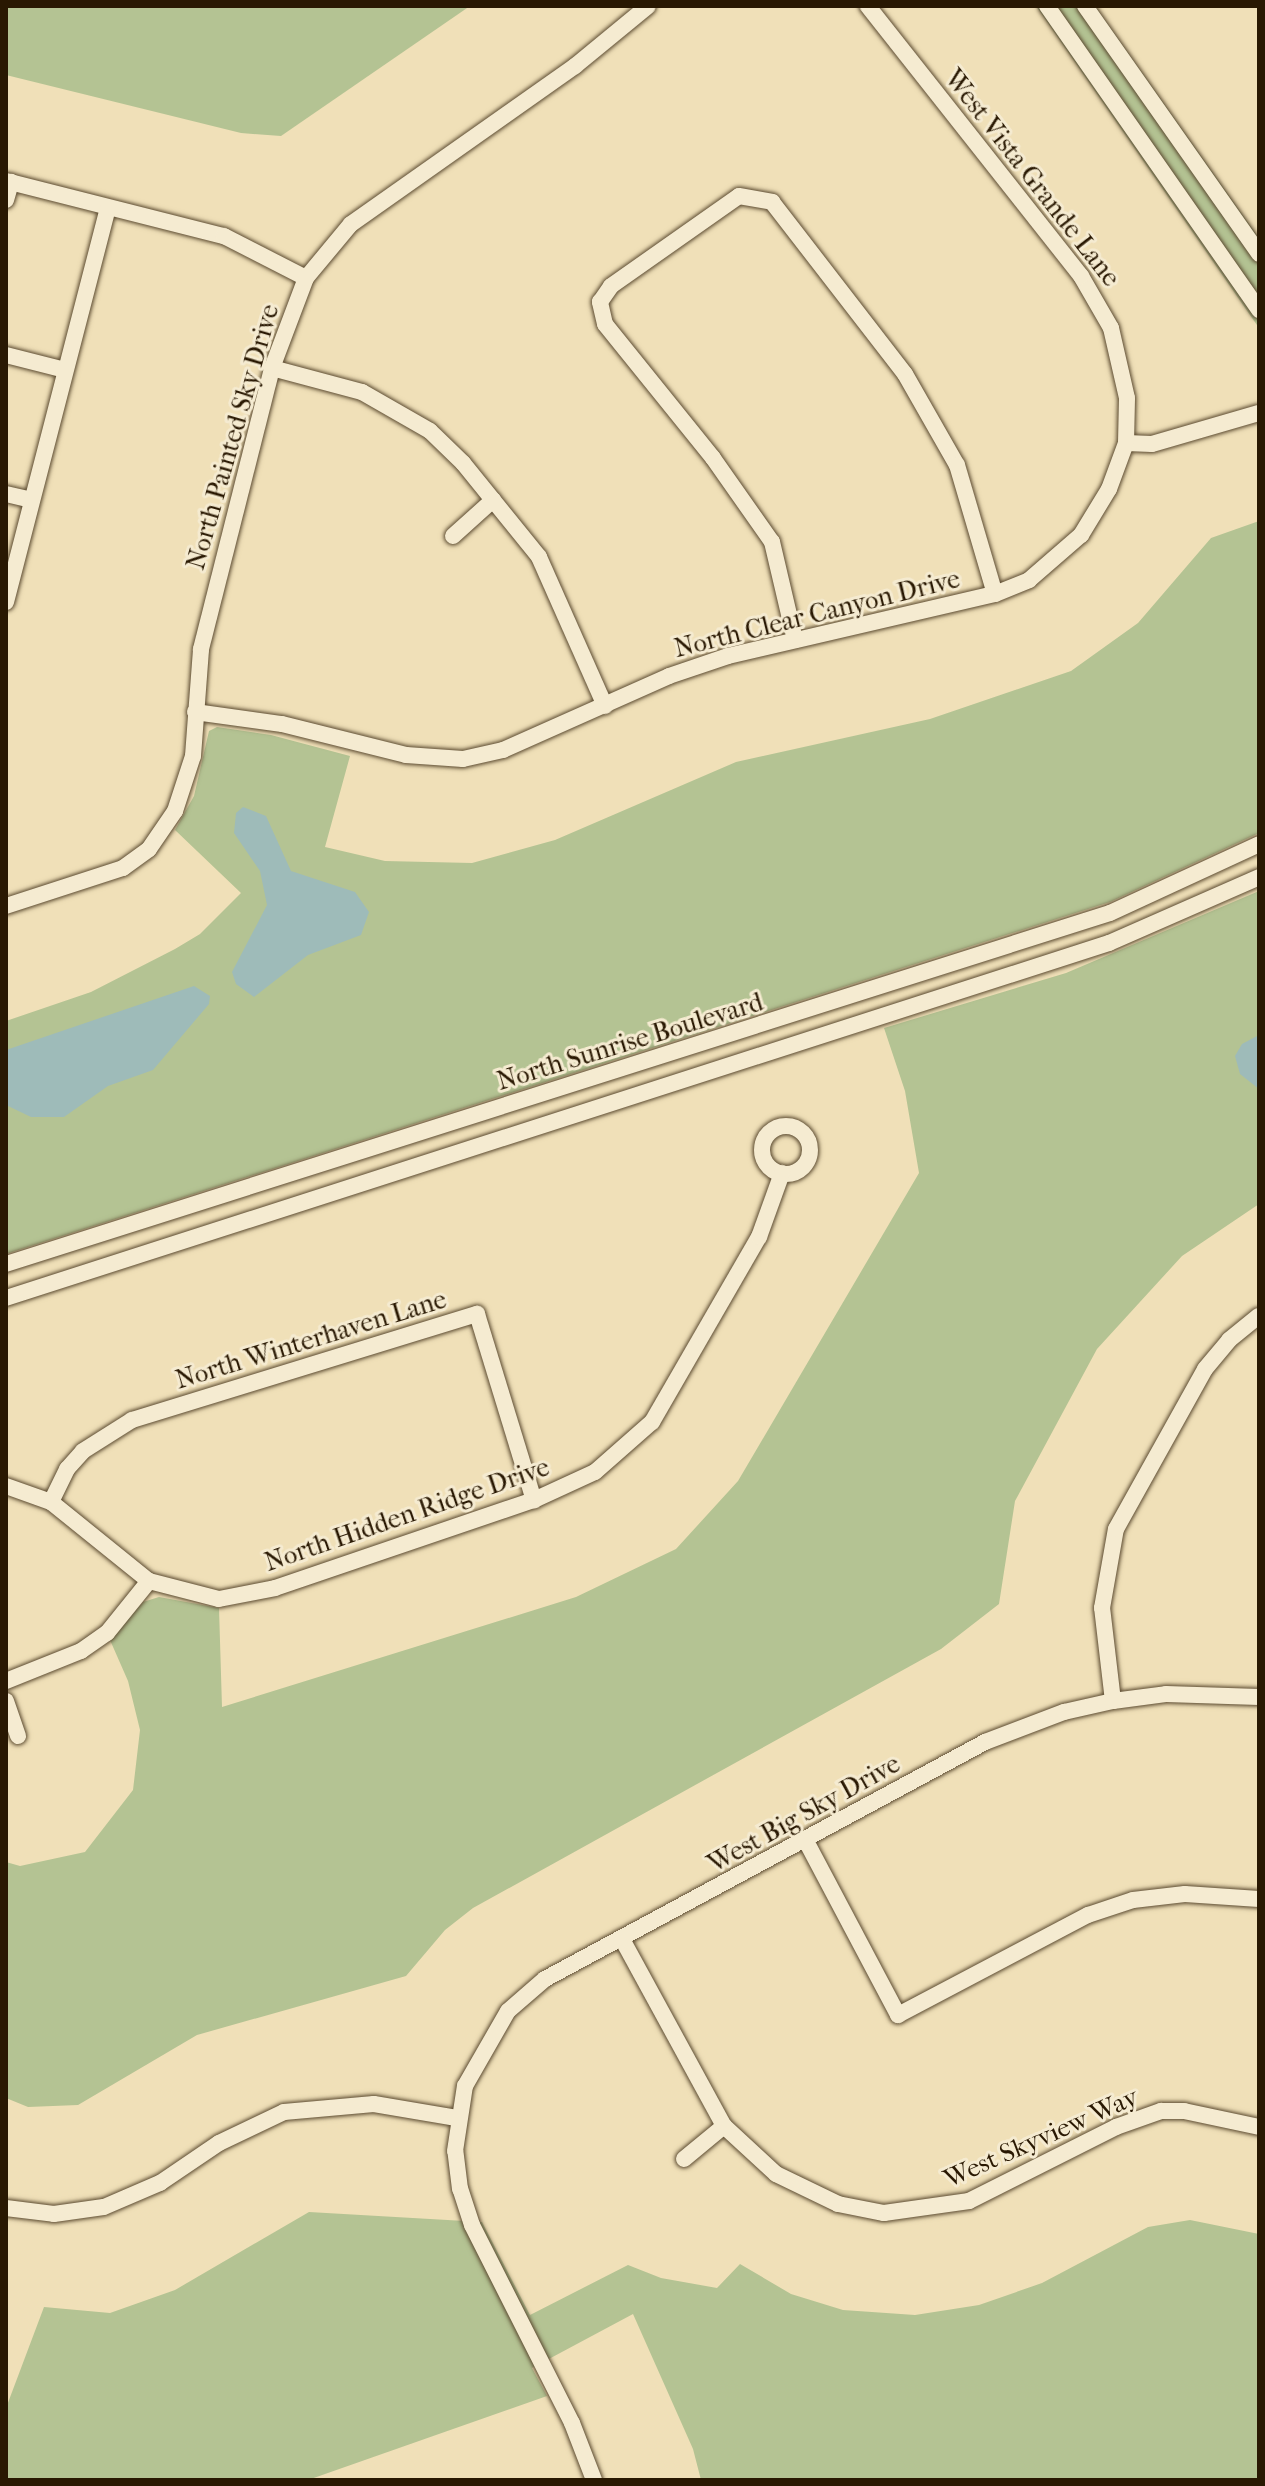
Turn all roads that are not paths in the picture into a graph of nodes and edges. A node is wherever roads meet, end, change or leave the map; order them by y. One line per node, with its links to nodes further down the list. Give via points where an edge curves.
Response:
1 (648, 6): 9 (street, North Painted Sky Drive, via 575,66 351,224)
2 (868, 6): 16 (street, West Vista Grande Lane, via 1097,300 1121,356)
3 (1047, 6): 10 (street)
4 (1085, 6): 8 (street)
5 (8, 181): 6 (street); 7 (street)
6 (6, 200)
7 (108, 208): 9 (street, via 224,236); 13 (street)
8 (1259, 254)
9 (306, 278): 12 (street, North Painted Sky Drive)
10 (1259, 310)
11 (6, 355): 13 (street)
12 (272, 368): 19 (street, via 362,392 408,416 463,463); 25 (street, North Painted Sky Drive, via 201,649)
13 (65, 370): 18 (street)
14 (1259, 402): 15 (street)
15 (1252, 414): 16 (street, via 1167,440)
16 (1126, 443): 21 (street, North Clear Canyon Drive, via 1109,489 1081,535 1029,580)
17 (6, 494): 18 (street)
18 (31, 500): 22 (street)
19 (493, 500): 20 (street); 24 (street, via 539,557)
20 (453, 536)
21 (995, 594): 23 (street, North Clear Canyon Drive); 23 (street, via 957,465 905,374 772,202 739,196 611,286 600,302 605,324 721,468 772,542)
22 (6, 602)
23 (795, 640): 24 (street, North Clear Canyon Drive, via 698,666)
24 (605, 706): 25 (street, North Clear Canyon Drive, via 503,750 463,759 406,755 282,724)
25 (195, 712): 28 (street, North Painted Sky Drive, via 189,782 149,849 123,868)
26 (1259, 844): 30 (street, North Sunrise Boulevard, via 1110,913)
27 (1259, 877): 31 (street, North Sunrise Boulevard, via 1109,943)
28 (6, 906)
29 (782, 1173): 34 (street, North Hidden Ridge Drive, via 753,1250 652,1422 595,1472)
30 (6, 1264)
31 (6, 1298)
32 (1259, 1316): 40 (street, via 1205,1369 1116,1529 1102,1608)
33 (6, 1486): 35 (street, North Hidden Ridge Drive)
34 (534, 1500): 35 (street, North Winterhaven Lane, via 477,1314 132,1420 83,1451); 36 (street, North Hidden Ridge Drive, via 275,1588 219,1599)
35 (51, 1502): 36 (street, North Hidden Ridge Drive)
36 (149, 1581): 37 (street, via 107,1633 81,1651)
37 (6, 1681)
38 (1259, 1697): 40 (street, West Big Sky Drive, via 1166,1694)
39 (6, 1701): 41 (street)
40 (1113, 1701): 42 (street, West Big Sky Drive, via 1064,1712 985,1742)
41 (18, 1736)
42 (806, 1841): 43 (street, via 898,2015 1088,1915 1133,1900 1185,1894); 44 (street, West Big Sky Drive)
43 (1259, 1899)
44 (622, 1939): 45 (street, West Big Sky Drive, via 545,1979 508,2011 476,2061); 46 (street, West Skyview Way)
45 (457, 2118): 49 (street, via 374,2104 284,2112 219,2143 160,2183 104,2207 54,2214); 50 (street, via 460,2189 472,2225 572,2423)
46 (724, 2126): 47 (street, West Skyview Way, via 776,2174 838,2204 884,2213 969,2201 1116,2127 1161,2111); 48 (street)
47 (1259, 2127)
48 (684, 2159)
49 (6, 2208)
50 (594, 2480)

